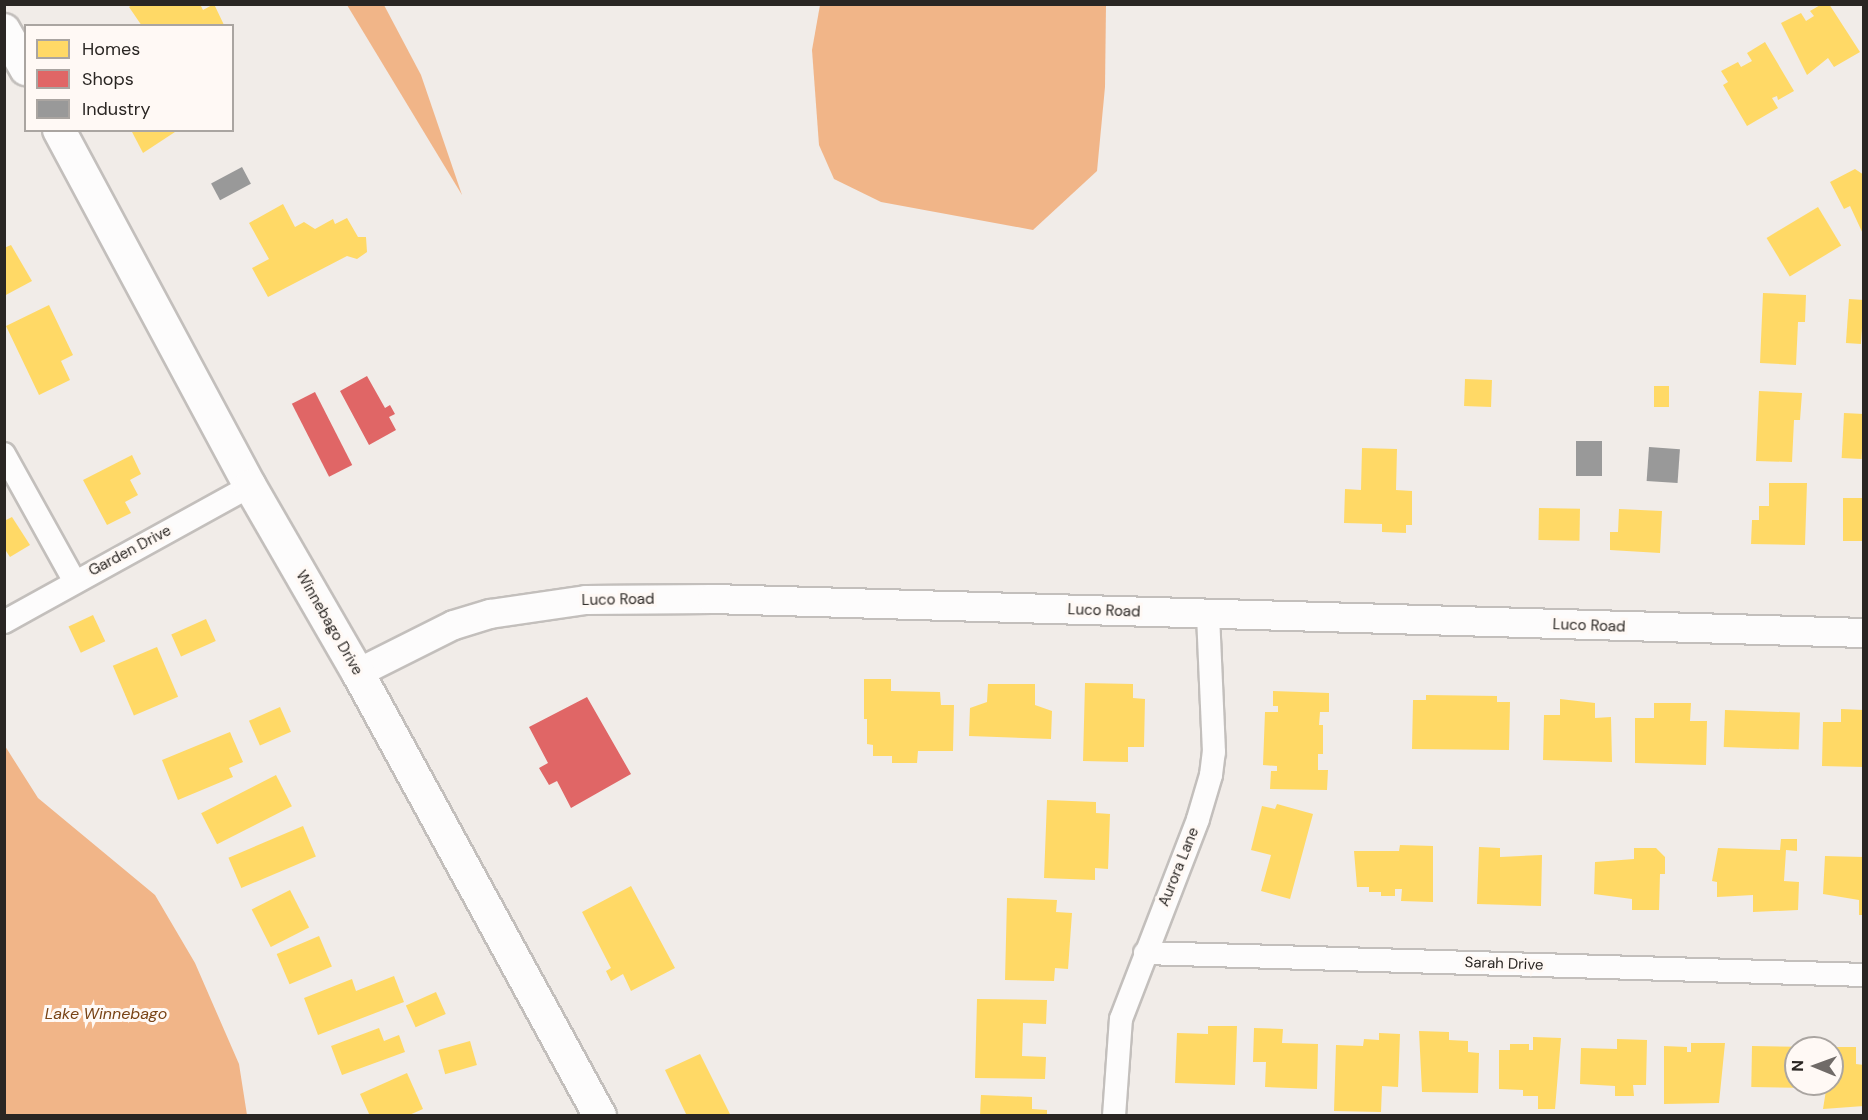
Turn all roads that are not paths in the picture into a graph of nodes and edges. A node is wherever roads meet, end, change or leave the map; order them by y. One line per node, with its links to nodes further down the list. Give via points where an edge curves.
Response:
1 (4, 30): 2 (main road)
2 (24, 65)
3 (60, 132): 5 (main road, Winnebago Drive)
4 (4, 454): 6 (street, Garden Drive)
5 (250, 486): 6 (street, Garden Drive); 10 (main road, Winnebago Drive)
6 (75, 582): 8 (street)
7 (1208, 614): 9 (street, Luco Road); 10 (street, Luco Road, via 712,599 586,600 490,614 454,625); 11 (street, Aurora Lane, via 1214,752 1211,775 1198,819)
8 (4, 622)
9 (1863, 633)
10 (358, 673): 13 (main road, Winnebago Drive)
11 (1145, 953): 12 (street, Sarah Drive); 14 (street, Aurora Lane, via 1121,1019)
12 (1863, 975)
13 (600, 1116)
14 (1114, 1116)

